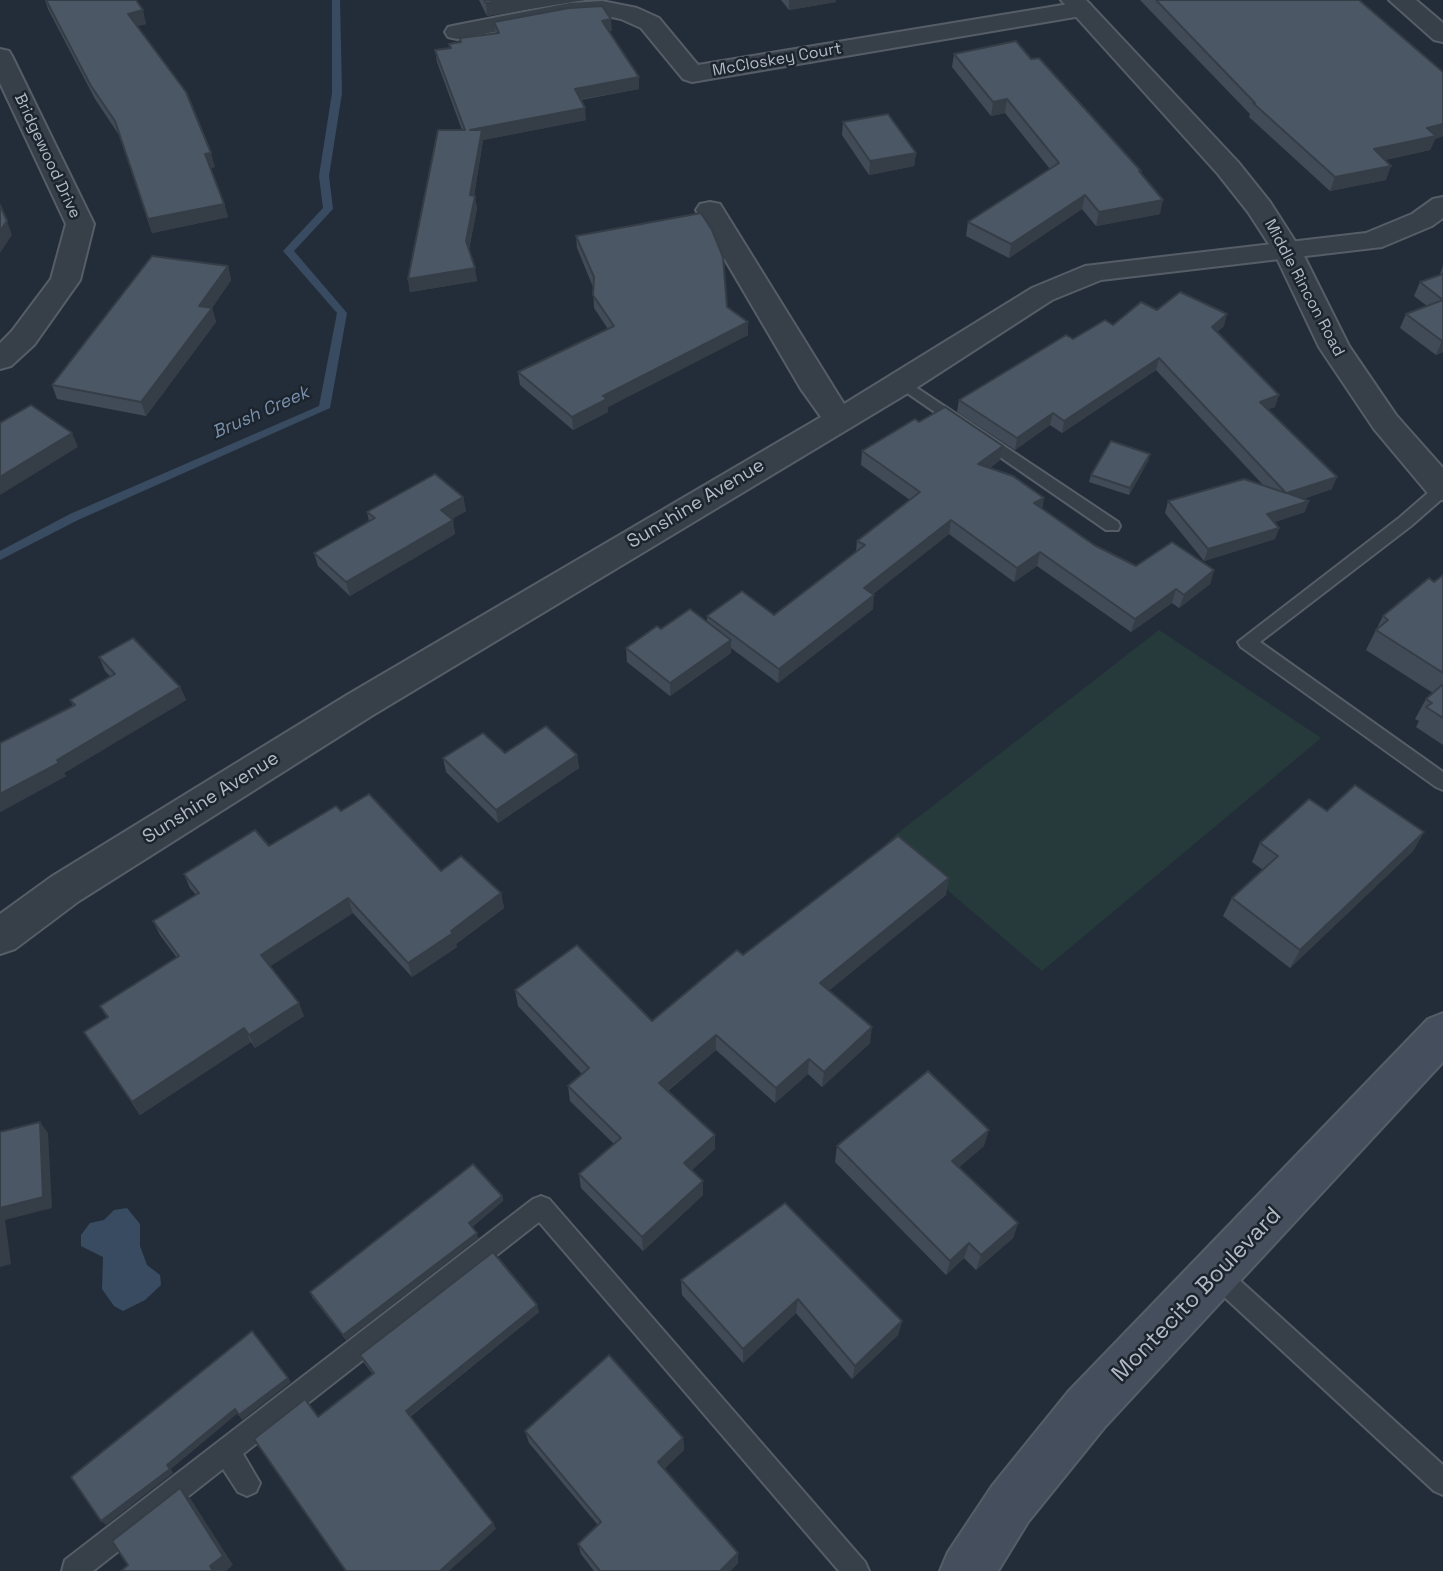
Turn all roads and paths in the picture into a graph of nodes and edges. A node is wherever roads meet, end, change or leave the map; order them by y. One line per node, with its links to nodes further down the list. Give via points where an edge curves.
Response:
1 (1401, 0): 4 (street)
2 (1077, 4): 3 (street, McCloskey Court, via 692,74 650,23 602,8); 8 (street, Middle Rincon Road, via 1228,167)
3 (457, 32)
4 (1443, 35)
5 (0, 56): 9 (street, Bridgewood Drive, via 80,224 65,280 23,338)
6 (1443, 205): 8 (street, Sunshine Avenue, via 1372,241)
7 (710, 210): 11 (street)
8 (1288, 252): 10 (street, Sunshine Avenue, via 1095,272 1042,294); 12 (street, Middle Rincon Road, via 1334,346 1385,422)
9 (0, 359)
10 (902, 383): 11 (street, Sunshine Avenue); 13 (lane)
11 (839, 419): 15 (street, Sunshine Avenue, via 360,705 65,890)
12 (1443, 489): 14 (lane, via 1247,642)
13 (1112, 526)
14 (1443, 782)
15 (0, 937)
16 (1443, 1032): 17 (main road, Montecito Boulevard)
17 (1216, 1274): 19 (lane); 23 (main road, Montecito Boulevard, via 1086,1410 1010,1504)
18 (227, 1452): 20 (lane); 21 (lane); 22 (lane, via 541,1207)
19 (1443, 1482)
20 (247, 1483)
21 (74, 1569)
22 (856, 1571)
23 (967, 1571)

